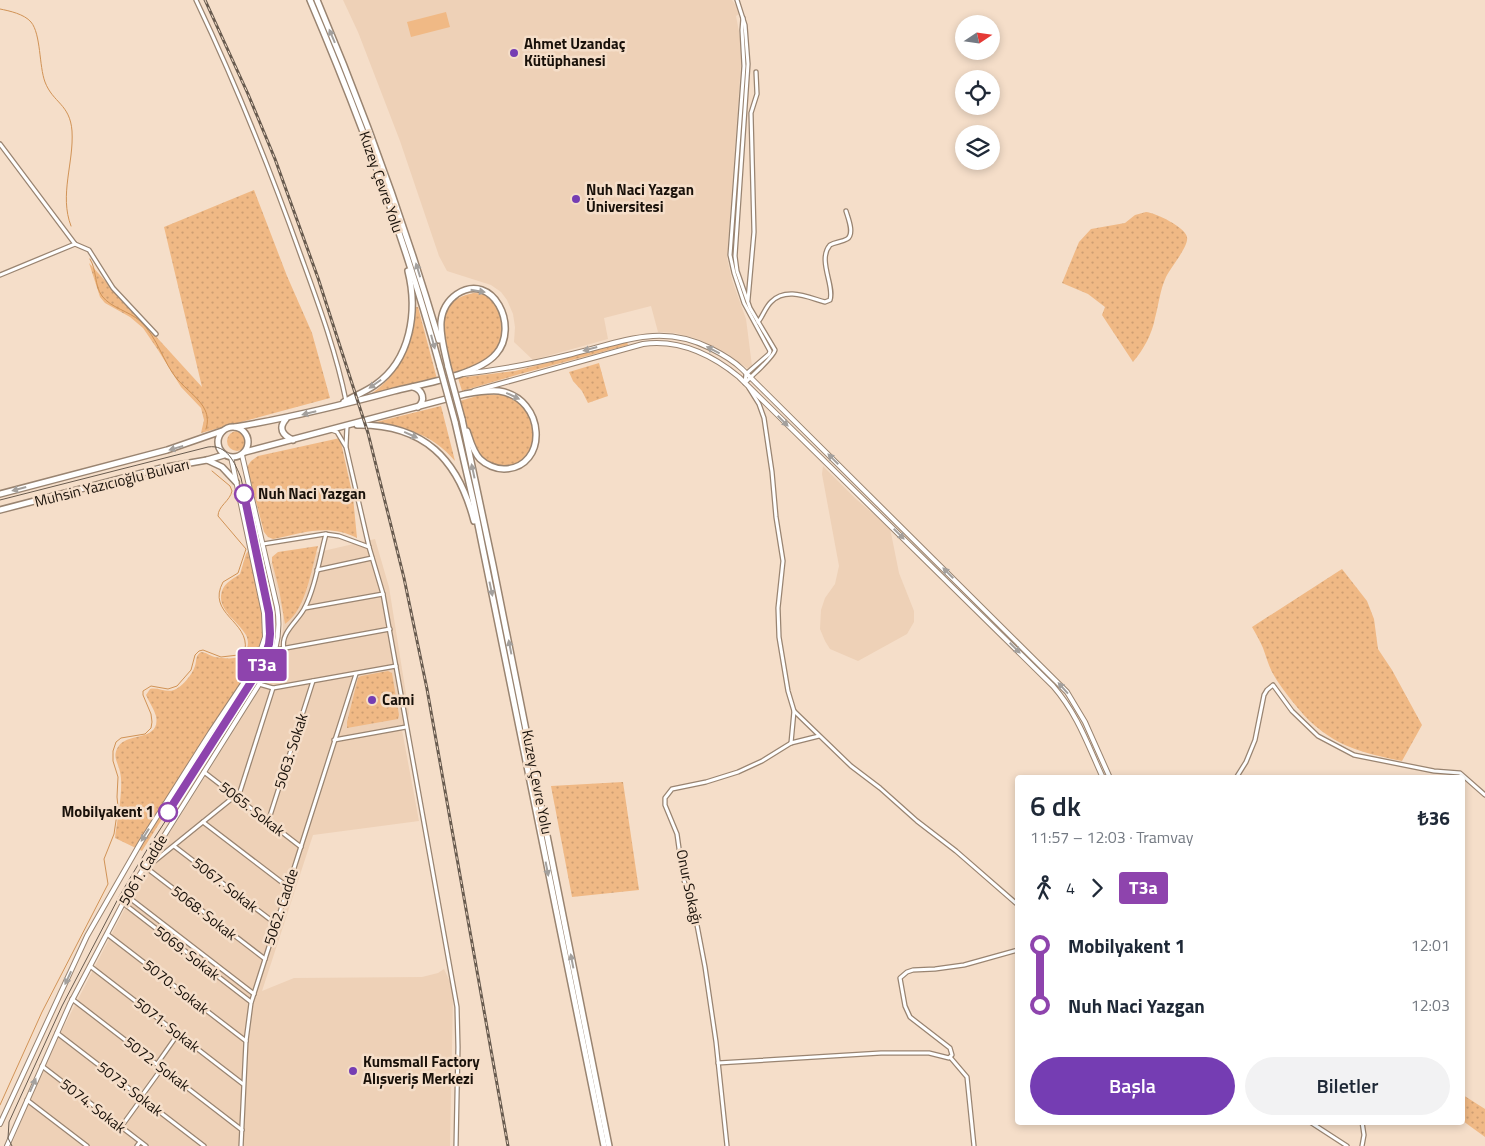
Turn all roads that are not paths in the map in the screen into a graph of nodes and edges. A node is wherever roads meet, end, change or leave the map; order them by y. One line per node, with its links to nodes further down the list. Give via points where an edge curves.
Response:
1 (196, 0): 21 (street, via 283,204 331,343)
2 (310, 0): 8 (highway, Kuzey Çevre Yolu, via 351,98)
3 (317, 0): 15 (highway, Kuzey Çevre Yolu, one-way to 3, via 374,142)
4 (737, 0): 5 (street)
5 (743, 18): 12 (street, via 748,64 734,251 737,271); 17 (street, via 744,66 730,255 744,303 770,351)
6 (756, 72): 12 (street, via 757,94 751,113 754,238)
7 (0, 144): 10 (street)
8 (392, 210): 21 (highway, one-way to 21, via 412,290 414,304 410,330 403,350 388,373 374,386); 43 (highway, Kuzey Çevre Yolu, one-way to 43, bridge, via 425,312 455,422)
9 (846, 211): 13 (street, via 850,236 830,245 826,253 830,300 825,302 794,294 782,296 771,302)
10 (75, 244): 11 (street); 14 (street, via 89,250 113,288)
11 (0, 275)
12 (748, 300): 13 (street)
13 (758, 322): 17 (street, via 774,352)
14 (156, 334)
15 (448, 367): 16 (highway, one-way to 16, via 441,324 447,303 461,292 477,289 493,296 503,311 506,338 490,360); 25 (highway, bridge)
16 (458, 375): 17 (street, one-way to 16, via 731,360 707,346 658,335 505,369); 19 (highway)
17 (748, 376): 18 (street); 62 (street, one-way to 17, via 1085,722 1067,692)
18 (745, 383): 20 (street, via 704,354 676,345 653,343 507,380); 55 (street, via 763,413 772,472 783,561 778,608 779,637); 61 (street, one-way to 61, via 1053,686 1078,720)
19 (411, 387): 22 (highway); 23 (highway, via 422,394)
20 (465, 394): 23 (highway); 25 (highway, one-way to 25, via 500,391 522,401 530,409 535,424 532,452 517,467 502,469 487,464 475,452)
21 (346, 401): 22 (highway)
22 (336, 406): 24 (highway, one-way to 24)
23 (417, 407): 26 (highway)
24 (286, 418): 27 (highway); 30 (highway, via 282,431)
25 (462, 419): 112 (highway, Kuzey Çevre Yolu, one-way to 25)
26 (346, 426): 28 (highway); 31 (street); 43 (highway, one-way to 43, via 372,426 405,432 444,457 466,494)
27 (236, 427): 29 (highway); 32 (highway, via 243,430 248,438 248,447)
28 (330, 430): 30 (highway); 31 (street, via 338,432)
29 (222, 431): 33 (highway, via 218,445); 37 (highway, Muhsin Yazıcıoğlu Bulvarı, one-way to 37, via 168,450)
30 (293, 440): 32 (highway)
31 (346, 447): 41 (street)
32 (243, 453): 34 (highway); 40 (street, 5061. Cadde)
33 (224, 455): 34 (highway); 35 (highway, Muhsin Yazıcıoğlu Bulvarı)
34 (231, 457): 36 (street, 5061. Cadde)
35 (207, 460): 36 (highway, via 222,467); 38 (highway, Muhsin Yazıcıoğlu Bulvarı, via 161,468)
36 (236, 482): 96 (street, 5061. Cadde, one-way to 96, via 264,613 264,637 259,659 141,842 87,936)
37 (0, 494)
38 (0, 510)
39 (326, 534): 40 (street); 41 (street); 44 (street)
40 (263, 544): 49 (street, 5061. Cadde, via 278,613 279,632)
41 (369, 547): 42 (street)
42 (372, 558): 44 (street); 45 (street)
43 (486, 566): 111 (highway, Kuzey Çevre Yolu, one-way to 111)
44 (316, 570): 46 (street)
45 (383, 594): 46 (street); 47 (street)
46 (304, 608): 48 (street, via 285,635)
47 (390, 629): 48 (street); 50 (street)
48 (284, 649): 49 (street)
49 (275, 650): 53 (street, 5061. Cadde)
50 (396, 666): 51 (street); 56 (street)
51 (356, 674): 52 (street); 58 (street, 5062. Cadde)
52 (313, 681): 54 (street); 69 (street, 5063. Sokak)
53 (259, 684): 54 (street); 60 (street, 5061. Cadde)
54 (273, 688): 67 (street)
55 (794, 711): 57 (street); 59 (street)
56 (406, 727): 58 (street); 110 (street, via 457,1007)
57 (820, 736): 59 (street, Onur Sokağı); 76 (street, via 850,766)
58 (334, 740): 71 (street, 5062. Cadde)
59 (791, 743): 89 (street, Onur Sokağı, via 746,769 672,789 665,798 677,834 683,877 700,940)
60 (203, 772): 67 (street, 5065. Sokak); 72 (street, 5061. Cadde)
61 (1102, 775)
62 (1109, 775)
63 (1238, 775): 64 (street, via 1255,740 1264,695 1273,685 1292,711 1318,736 1354,755)
64 (1462, 775)
65 (1465, 777): 66 (street)
66 (1485, 795)
67 (236, 797): 68 (street); 69 (street, 5065. Sokak)
68 (204, 822): 70 (street); 73 (street)
69 (268, 822): 71 (street, 5065. Sokak)
70 (174, 846): 72 (street); 77 (street, 5067. Sokak)
71 (301, 846): 73 (street, 5062. Cadde)
72 (145, 867): 74 (street, 5061. Cadde); 80 (street, 5068. Sokak)
73 (288, 887): 77 (street, 5062. Cadde)
74 (127, 896): 75 (street, 5061. Cadde); 82 (street, 5069. Sokak)
75 (123, 903): 78 (street, 5061. Cadde); 84 (street, 5069. Sokak)
76 (1015, 903)
77 (276, 924): 80 (street, 5062. Cadde)
78 (106, 934): 81 (street, 5061. Cadde); 87 (street, 5070. Sokak)
79 (1015, 951): 88 (street, via 964,965 912,970 900,978 908,1015 950,1048)
80 (265, 959): 82 (street, 5062. Cadde)
81 (89, 966): 83 (street, 5061. Cadde); 86 (street, 5071. Sokak)
82 (254, 994): 84 (street, 5062. Cadde)
83 (72, 999): 85 (street, 5061. Cadde); 90 (street, 5072. Sokak)
84 (251, 1002): 87 (street, 5062. Cadde)
85 (57, 1032): 91 (street, 5061. Cadde); 94 (street, 5073. Sokak)
86 (178, 1034): 90 (street); 93 (street, 5071. Sokak)
87 (246, 1040): 93 (street, 5062. Cadde)
88 (950, 1057): 89 (street, via 880,1052); 114 (street, via 967,1077)
89 (718, 1063): 113 (street, Onur Sokağı)
90 (157, 1064): 92 (street, 5072. Sokak)
91 (41, 1066): 95 (street, 5061. Cadde, one-way to 91); 101 (street, 5074. Sokak)
92 (162, 1068): 94 (street); 102 (street, 5072. Sokak)
93 (244, 1085): 102 (street, 5062. Cadde)
94 (141, 1098): 101 (street); 108 (street, 5073. Sokak)
95 (26, 1099): 104 (street, 5061. Cadde); 105 (street)
96 (6, 1112): 97 (street); 98 (street, 5061. Cadde)
97 (0, 1116)
98 (0, 1124)
99 (1315, 1125): 115 (street)
100 (1362, 1125): 116 (street)
101 (122, 1127): 103 (street, 5074. Sokak)
102 (242, 1130): 109 (street, 5062. Cadde)
103 (140, 1142): 106 (street); 107 (street, 5074. Sokak)
104 (7, 1146)
105 (87, 1146)
106 (138, 1146)
107 (146, 1146)
108 (204, 1146)
109 (241, 1146)
110 (456, 1146)
111 (604, 1146)
112 (609, 1146)
113 (727, 1146)
114 (974, 1146)
115 (1347, 1146)
116 (1362, 1146)

